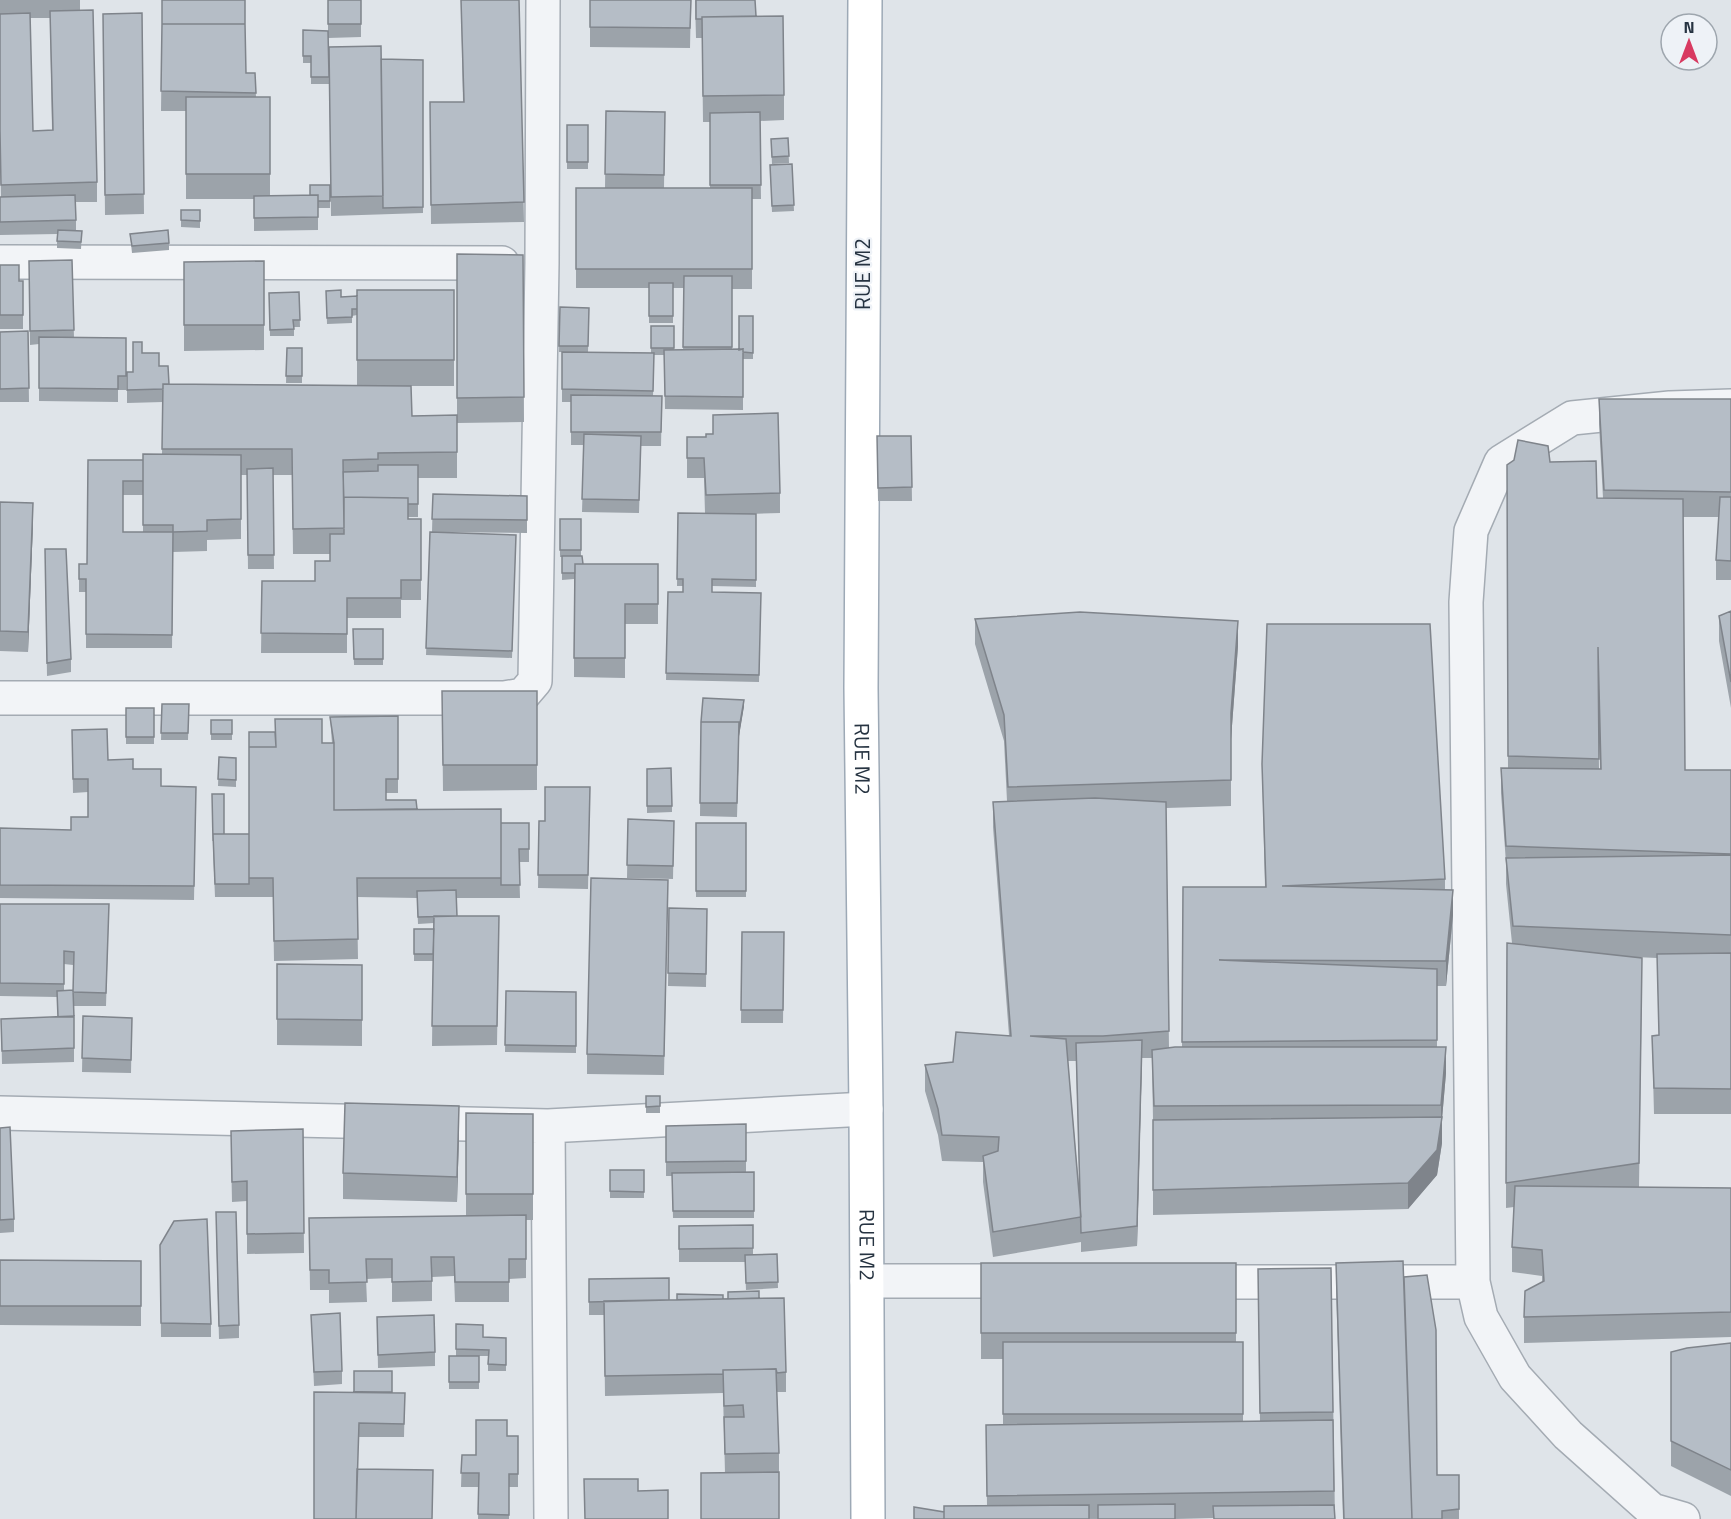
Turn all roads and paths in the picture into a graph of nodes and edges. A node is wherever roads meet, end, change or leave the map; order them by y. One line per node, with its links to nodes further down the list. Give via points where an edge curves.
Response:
1 (543, 0): 4 (street)
2 (864, 0): 7 (main road, RUE M2, via 861,688)
3 (0, 262): 4 (street)
4 (542, 263): 6 (street, via 536,681 523,695)
5 (1731, 406): 13 (street, via 1572,418 1501,462 1471,531 1466,602)
6 (0, 698)
7 (866, 1109): 9 (street); 10 (main road, RUE M2)
8 (0, 1113): 9 (street)
9 (548, 1126): 14 (street)
10 (867, 1281): 11 (street); 15 (main road, RUE M2)
11 (1057, 1281)
12 (1164, 1281): 13 (street)
13 (1473, 1282): 16 (street, via 1481,1317 1515,1377 1568,1435 1653,1510)
14 (551, 1519)
15 (868, 1519)
16 (1683, 1519)

